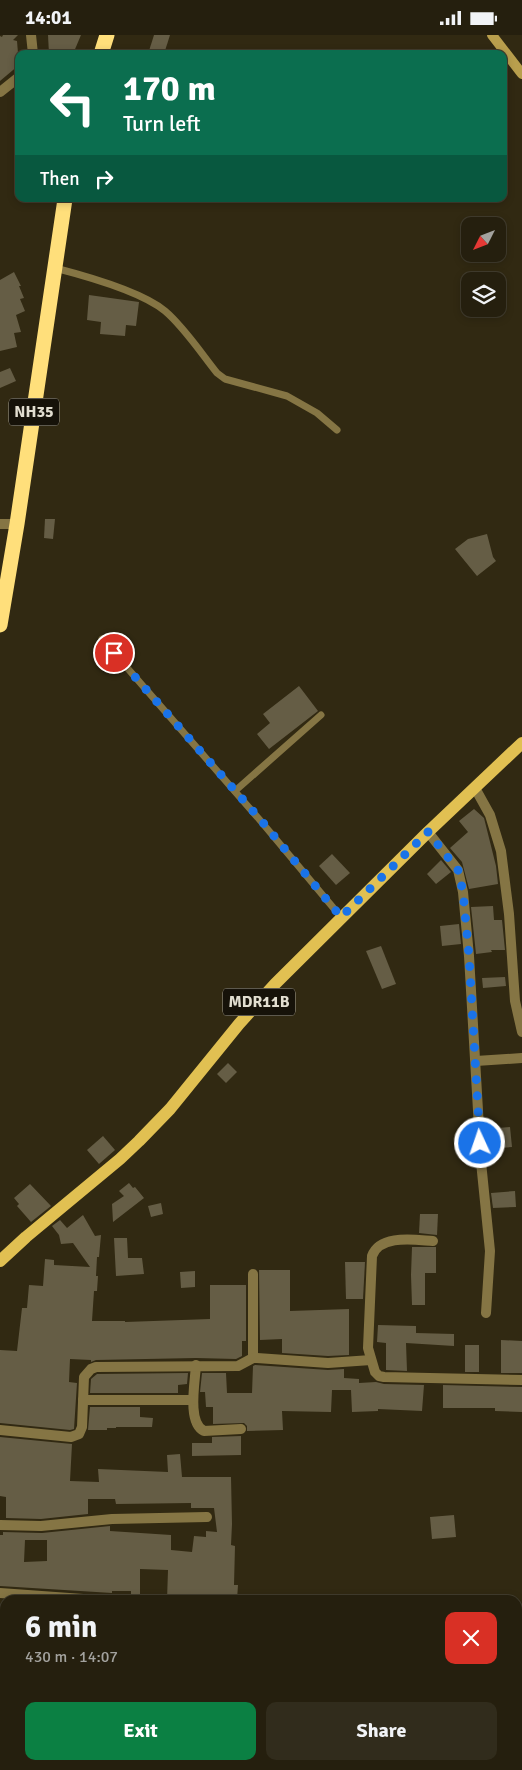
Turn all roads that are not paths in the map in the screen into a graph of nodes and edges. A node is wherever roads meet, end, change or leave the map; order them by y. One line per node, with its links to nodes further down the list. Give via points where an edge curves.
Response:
1 (31, 35): 4 (street)
2 (107, 35): 5 (highway)
3 (492, 35): 6 (street)
4 (33, 50)
5 (102, 50)
6 (504, 50)
7 (507, 54): 8 (street)
8 (522, 74)
9 (15, 80): 10 (street)
10 (0, 92)
11 (65, 202): 12 (highway, NH35)
12 (54, 268): 13 (lane, via 150,301 165,311 225,379 287,396 317,413); 15 (highway, NH35)
13 (337, 430)
14 (0, 524): 15 (street)
15 (17, 524): 16 (highway, NH35)
16 (0, 625)
17 (102, 639): 21 (lane)
18 (321, 715): 21 (lane)
19 (522, 743): 20 (main road, MDR11B)
20 (475, 789): 22 (main road, MDR11B); 24 (street, via 490,815 501,851 515,1001)
21 (235, 791): 23 (lane)
22 (428, 832): 23 (main road, MDR11B); 26 (street, via 458,870 460,878)
23 (341, 917): 28 (main road, MDR11B, via 239,1025 170,1109 120,1159)
24 (522, 1032)
25 (522, 1057): 26 (street)
26 (476, 1061): 30 (street, via 490,1251)
27 (433, 1241): 32 (street, via 400,1239 374,1251 368,1348)
28 (0, 1261)
29 (253, 1274): 31 (street)
30 (486, 1313)
31 (253, 1358): 32 (street, via 328,1363); 33 (street, via 238,1366)
32 (371, 1360): 34 (street, via 375,1373 384,1377)
33 (196, 1365): 35 (street, via 96,1367 84,1377); 36 (street)
34 (522, 1380)
35 (83, 1399): 36 (street); 38 (street, via 82,1431 75,1437)
36 (194, 1400): 37 (street, via 194,1421 198,1429)
37 (241, 1429)
38 (0, 1430)
39 (207, 1517): 40 (street, via 112,1519 41,1526)
40 (0, 1525)
41 (0, 1593): 42 (street)
42 (28, 1595)

